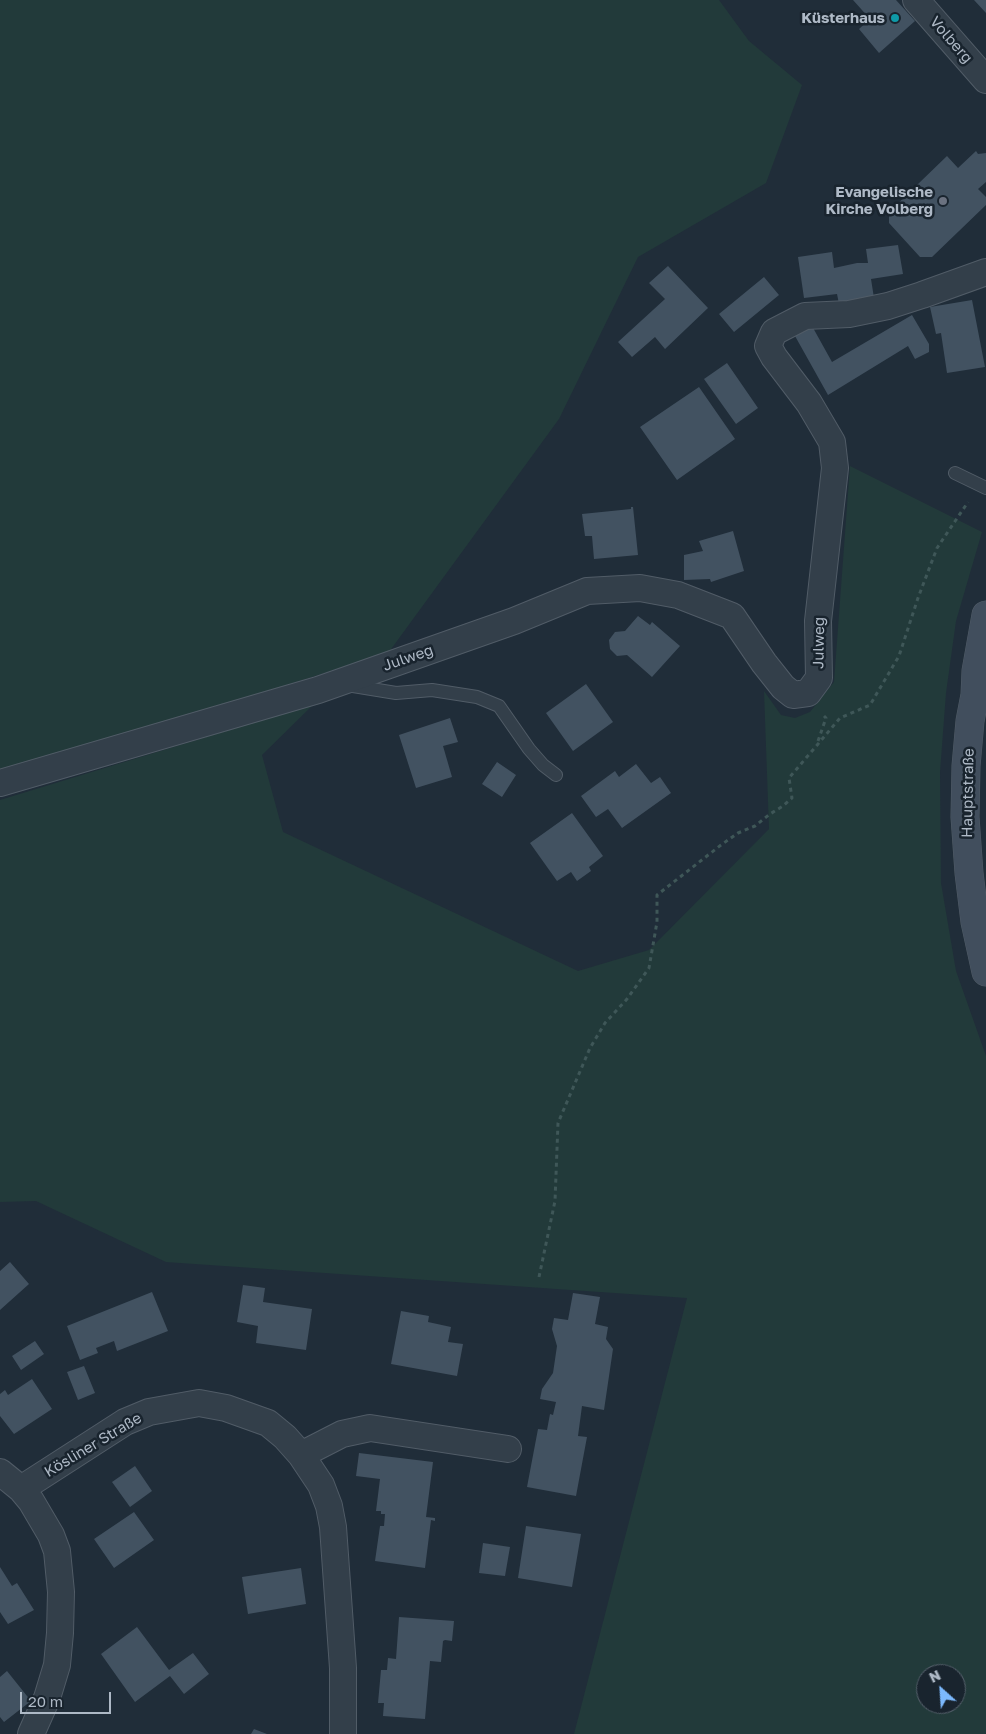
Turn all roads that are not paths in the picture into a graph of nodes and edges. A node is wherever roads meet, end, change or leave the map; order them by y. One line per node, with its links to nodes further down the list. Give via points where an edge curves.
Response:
1 (916, 0): 2 (street, Volberg)
2 (986, 80)
3 (986, 272): 7 (street, Julweg, via 888,306 849,314 805,316 774,332 768,346 832,442 835,468 818,621 819,678 808,693 793,695 783,687 732,616 678,595 640,588 587,591 514,622)
4 (955, 473): 5 (lane)
5 (986, 488)
6 (986, 614): 8 (main road, Hauptstraße, via 976,671)
7 (336, 683): 9 (lane, Julweg, via 396,693 432,690 477,697 499,706 528,749); 10 (street, Julweg)
8 (980, 697): 11 (main road, Hauptstraße, via 966,766 965,817 969,873)
9 (556, 775)
10 (0, 783)
11 (986, 972)
12 (508, 1449): 13 (street, via 370,1428 342,1434)
13 (301, 1455): 15 (street, Kösliner Straße, via 268,1423 226,1408 199,1403 149,1412 125,1422); 17 (street, Kösliner Straße, via 321,1485 334,1526 343,1668)
14 (0, 1472): 15 (street)
15 (21, 1489): 16 (street, via 56,1545 61,1592 57,1665)
16 (31, 1734)
17 (343, 1734)

